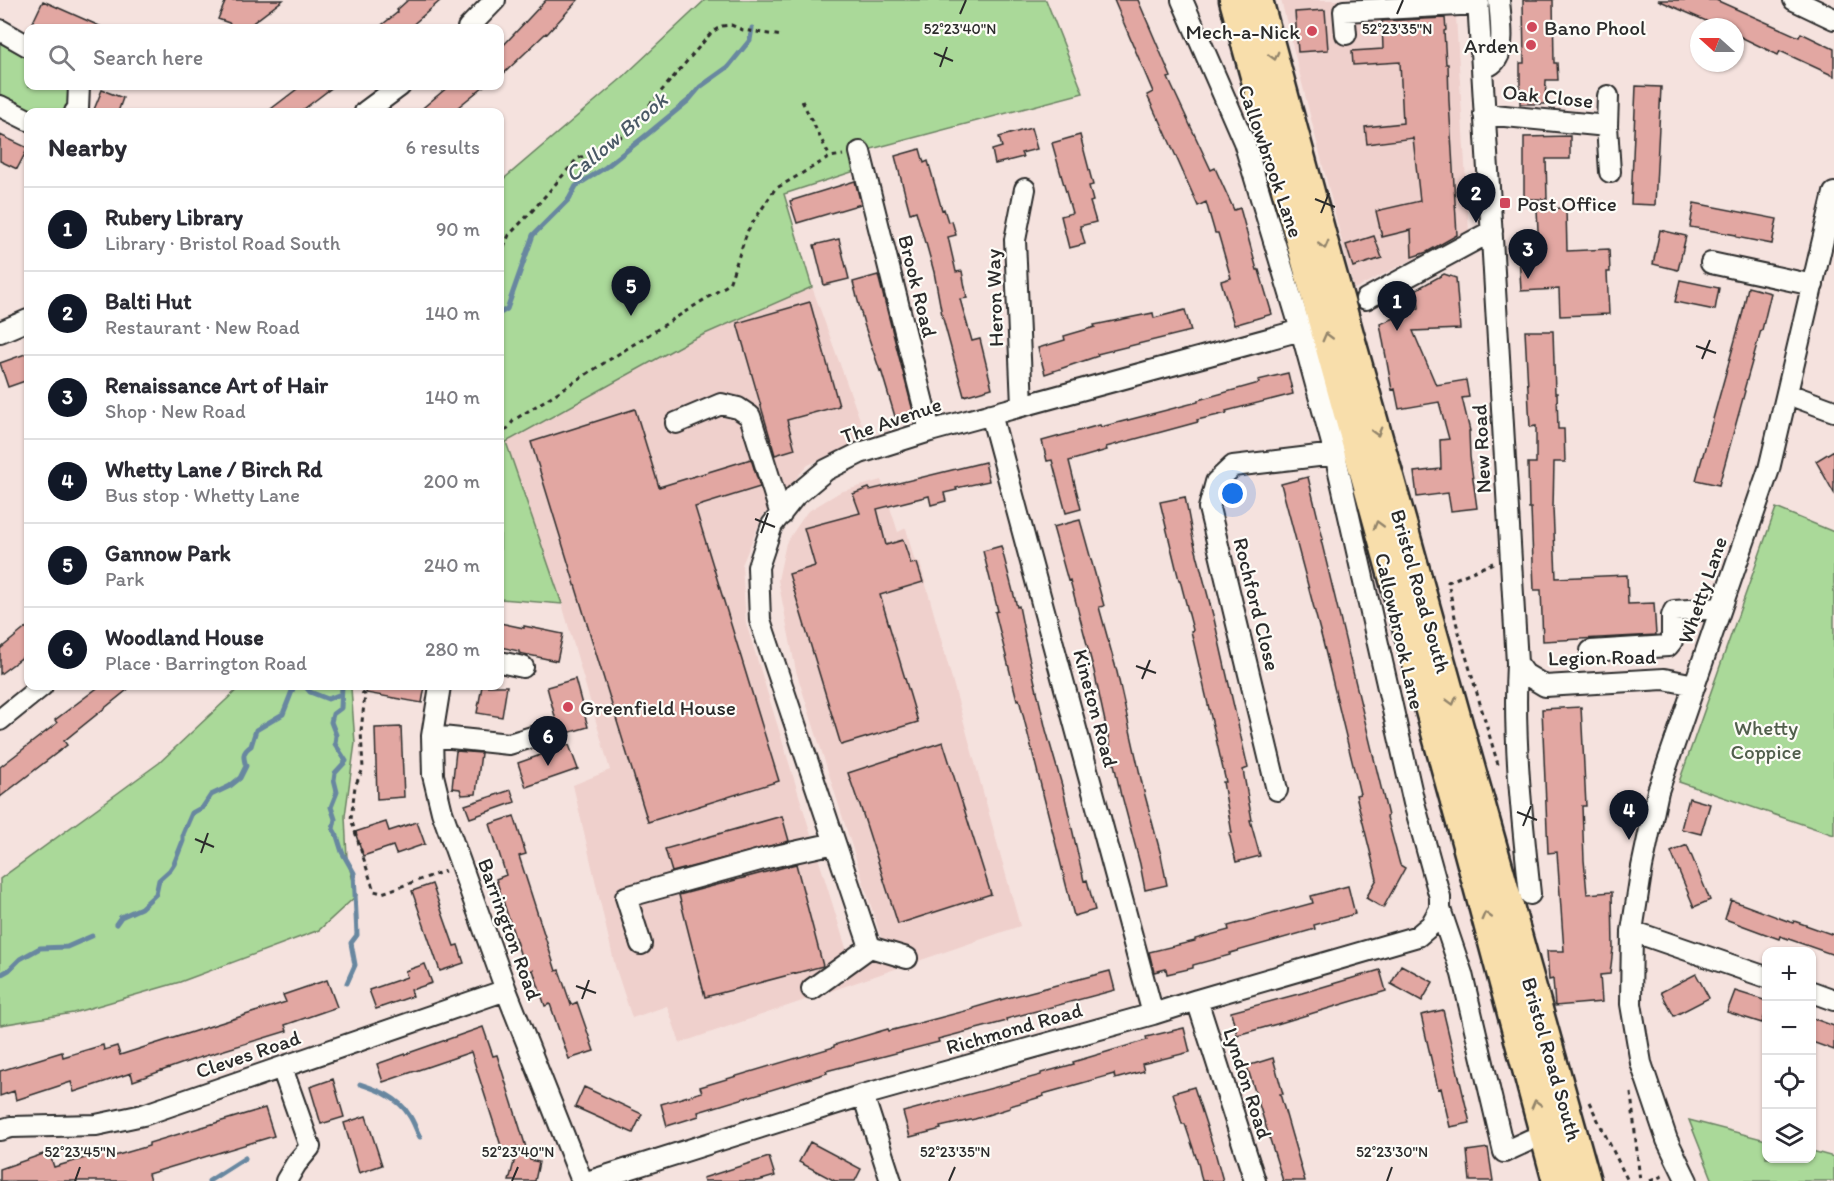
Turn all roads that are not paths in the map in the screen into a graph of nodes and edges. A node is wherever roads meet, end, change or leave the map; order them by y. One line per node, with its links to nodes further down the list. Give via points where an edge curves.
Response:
1 (495, 0): 9 (street)
2 (1182, 0): 33 (street, Callowbrook Lane, via 1244,142)
3 (1234, 0): 78 (highway, Bristol Road South, one-way to 3)
4 (1258, 0): 79 (highway, Bristol Road South, one-way to 79)
5 (1499, 0): 13 (street, via 1499,56)
6 (1794, 0): 8 (street)
7 (1479, 2): 11 (street, via 1344,11); 13 (street, New Road)
8 (1834, 19)
9 (472, 24)
10 (0, 30): 12 (street)
11 (1346, 34)
12 (24, 44)
13 (1482, 69): 20 (street, New Road)
14 (79, 90): 18 (street)
15 (395, 90): 19 (street)
16 (1608, 96): 22 (street, Oak Close)
17 (0, 106): 21 (street)
18 (78, 108)
19 (370, 108)
20 (1484, 114): 22 (street, Oak Close); 27 (street, New Road)
21 (24, 118)
22 (1607, 126): 24 (street, Oak Close)
23 (860, 152): 40 (street, Brook Road)
24 (1610, 172)
25 (1025, 189): 36 (street, Heron Way, via 1015,240)
26 (1834, 193): 28 (street, Whetty Lane)
27 (1492, 231): 31 (street); 46 (street, New Road)
28 (1827, 255): 30 (street, Whetty Lane)
29 (1711, 263): 30 (street)
30 (1813, 285): 35 (street, Whetty Lane)
31 (1366, 299)
32 (24, 322): 34 (street)
33 (1301, 330): 36 (street, The Avenue); 41 (street, Callowbrook Lane)
34 (0, 332)
35 (1788, 394): 37 (street); 43 (street, Whetty Lane, via 1769,469)
36 (1022, 405): 38 (street, The Avenue)
37 (1834, 411)
38 (991, 414): 40 (street, The Avenue); 68 (street, Kineton Road)
39 (676, 423): 42 (street, via 721,404 750,416)
40 (930, 431): 42 (street, The Avenue, via 860,453 826,470 795,496)
41 (1335, 454): 54 (street, Rochford Close, via 1233,466 1216,482 1209,508); 57 (street, Callowbrook Lane)
42 (781, 515): 55 (street, The Avenue, via 772,525 758,567 760,620)
43 (1721, 608): 44 (street, via 1674,611 1672,641 1668,646); 48 (street, Whetty Lane)
44 (1591, 651)
45 (504, 663): 47 (street)
46 (1517, 663): 48 (street, Legion Road, via 1525,674 1545,686 1664,679); 56 (street, New Road, via 1520,800)
47 (523, 667)
48 (1695, 685): 58 (street, Whetty Lane, via 1658,791)
49 (37, 690): 51 (street)
50 (439, 690): 52 (street, Barrington Road)
51 (0, 720)
52 (432, 736): 53 (street, via 509,744); 64 (street, Barrington Road, via 433,775 442,812)
53 (532, 737)
54 (1277, 790)
55 (835, 843): 59 (street, via 626,897); 60 (street, The Avenue)
56 (1530, 894)
57 (1440, 909): 66 (street, Richmond Road, via 1431,925 1418,936); 72 (street, Callowbrook Lane, via 1462,975 1504,1152)
58 (1632, 932): 62 (street); 80 (street, Whetty Lane, via 1631,1004 1641,1063 1667,1140)
59 (641, 944)
60 (870, 947): 61 (street); 63 (street)
61 (907, 958)
62 (1762, 975)
63 (812, 989)
64 (506, 990): 69 (street, Cleves Road); 74 (street, Barrington Road)
65 (1816, 993): 67 (street)
66 (1197, 1000): 68 (street, Richmond Road); 77 (street, Lyndon Road)
67 (1834, 1000)
68 (1153, 1014): 70 (street, Richmond Road)
69 (282, 1068): 71 (street, Cleves Road, via 143,1115 96,1125 11,1126); 73 (street, via 310,1147)
70 (862, 1095): 75 (street, Richmond Road); 76 (street)
71 (0, 1130)
72 (1530, 1140)
73 (286, 1181)
74 (582, 1181)
75 (590, 1181)
76 (891, 1181)
77 (1254, 1181)
78 (1557, 1181)
79 (1586, 1181)
80 (1687, 1181)

